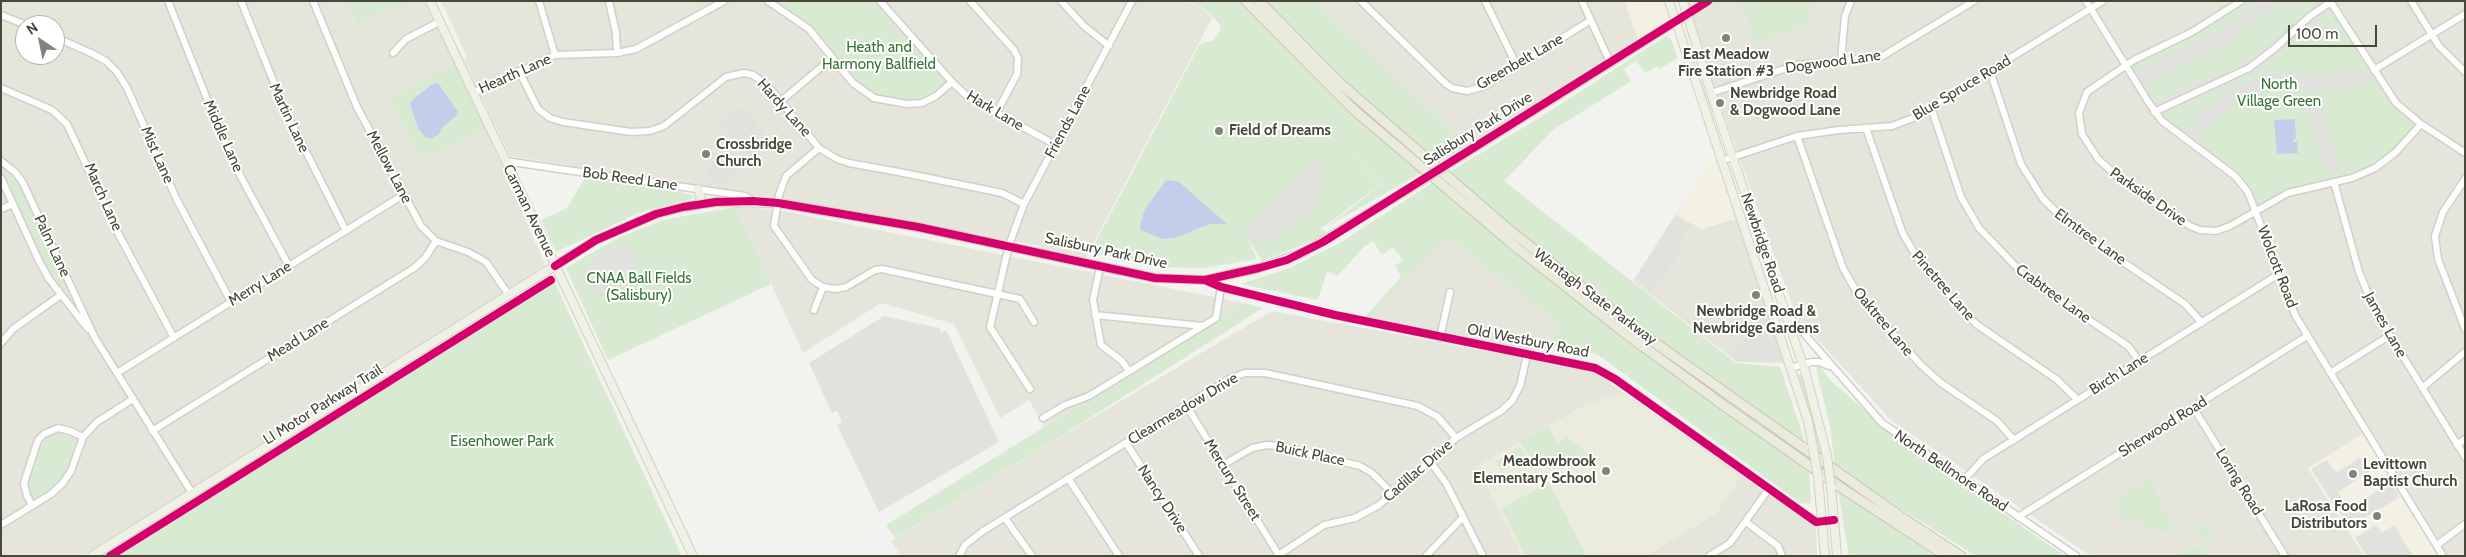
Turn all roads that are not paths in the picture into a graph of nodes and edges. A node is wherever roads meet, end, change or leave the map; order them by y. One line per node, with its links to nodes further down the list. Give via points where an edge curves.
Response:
1 (168, 1): 84 (street, Middle Lane, via 218,128)
2 (241, 1): 81 (street, Martin Lane, via 284,110)
3 (313, 1): 73 (street, Mellow Lane, via 357,106)
4 (430, 1): 34 (main road, Carman Avenue)
5 (539, 1): 41 (street)
6 (610, 1): 39 (street)
7 (724, 1): 39 (street, Hearth Lane, via 645,46)
8 (768, 1): 42 (street, via 809,29)
9 (880, 1): 51 (street, Hark Lane)
10 (970, 1): 58 (street, via 1018,58 1017,74)
11 (1061, 1): 38 (street, via 1084,26)
12 (1132, 1): 38 (street, Friends Lane)
13 (1246, 1): 163 (highway, Wantagh State Parkway, via 1354,110 1493,229 1626,334 1726,407)
14 (1259, 1): 164 (highway, Wantagh State Parkway, via 1354,96 1507,228 1634,328 1900,516)
15 (1361, 1): 46 (street, Greenbelt Lane, via 1452,88 1479,89)
16 (1485, 1): 46 (street)
17 (1582, 1): 32 (street)
18 (1669, 1): 35 (main road, Newbridge Road)
19 (1683, 1): 29 (main road, Newbridge Road)
20 (1708, 1): 29 (street)
21 (1851, 1): 43 (street, via 1845,16)
22 (1974, 1): 43 (street, Dogwood Lane, via 1889,54 1869,60)
23 (2086, 1): 28 (street, Wolcott Road)
24 (2102, 1): 28 (street, Blue Spruce Road)
25 (2241, 1): 45 (street, Parkside Drive, via 2192,32)
26 (2411, 1): 36 (street)
27 (2331, 2): 47 (street); 57 (street, via 2249,68)
28 (2090, 9): 45 (street, Wolcott Road); 49 (street, Blue Spruce Road)
29 (1688, 14): 35 (main road, Salisbury Park Drive); 54 (main road, Newbridge Road)
30 (2465, 14): 36 (street)
31 (1, 15): 33 (street)
32 (1591, 20): 44 (street); 46 (street, Greenbelt Lane)
33 (15, 21)
34 (439, 22): 40 (street, via 406,39); 53 (main road, Carman Avenue)
35 (1675, 22): 44 (main road, Salisbury Park Drive); 68 (main road, Newbridge Road)
36 (2432, 34): 47 (street); 50 (street, via 2445,54)
37 (65, 41): 95 (street, Mist Lane, via 106,61 117,72 177,200)
38 (1109, 46): 62 (street, Friends Lane)
39 (617, 52): 41 (street, Hearth Lane)
40 (393, 53)
41 (555, 56): 48 (street, Hearth Lane)
42 (832, 58): 51 (street, via 860,89 886,101 922,103); 55 (street)
43 (1841, 60): 54 (street, Dogwood Lane, via 1796,65)
44 (1610, 62): 88 (main road, Salisbury Park Drive, bridge, via 1304,252 1259,268)
45 (2125, 65): 57 (street, Wolcott Road); 80 (street, Parkside Drive, via 2094,86 2081,104 2079,120 2082,134 2098,159 2118,177 2200,230 2220,230)
46 (1517, 66)
47 (2374, 70): 59 (street, via 2396,103)
48 (519, 71): 53 (street, Hearth Lane); 55 (street, Hardy Lane, via 538,109 550,118 631,132 664,126 721,80 734,74 744,73 759,78)
49 (1990, 71): 56 (street, Blue Spruce Road); 100 (street, Elmtree Lane, via 2021,164 2042,199 2073,228 2185,304)
50 (2465, 72)
51 (952, 82): 58 (street, Hark Lane)
52 (1, 88): 106 (street, March Lane, via 52,110 67,124 118,233)
53 (472, 93): 67 (main road, Carman Avenue)
54 (1711, 93): 65 (main road, Newbridge Road)
55 (781, 101): 63 (street, Hardy Lane)
56 (1931, 107): 60 (street, Blue Spruce Road, via 1901,123); 111 (street, Crabtree Lane, via 1961,197 1979,228 2027,278 2128,346)
57 (2154, 112): 80 (street, Wolcott Road, via 2182,138 2235,176 2248,192)
58 (996, 114): 62 (street, Hark Lane)
59 (2421, 124): 64 (street); 71 (street, Parkside Drive, via 2396,152 2375,168)
60 (1866, 128): 61 (street, Blue Spruce Road); 121 (street, Pinetree Lane, via 1903,234 1921,264 1976,324 2056,379)
61 (1798, 136): 65 (street, Blue Spruce Road); 129 (street, Oaktree Lane, via 1843,268 1859,296 1921,365 1997,421)
62 (1056, 146): 77 (street, Friends Lane)
63 (819, 148): 75 (street, via 786,176); 77 (street, Hardy Lane, via 849,164 1002,193)
64 (2465, 153)
65 (1733, 157): 68 (street, Blue Spruce Road); 97 (main road, Newbridge Road)
66 (1, 161): 105 (street, Palm Lane, via 23,183)
67 (505, 161): 72 (street, Bob Reed Lane); 85 (main road, Carman Avenue)
68 (1721, 161): 113 (main road, Newbridge Road)
69 (1, 178): 76 (street, Palm Lane)
70 (2465, 179): 102 (street, via 2444,212 2435,236 2438,259)
71 (2334, 182): 80 (street, Parkside Drive, via 2288,193); 104 (street, James Lane, via 2365,289)
72 (698, 189): 74 (street, Bob Reed Lane, via 745,196); 78 (main road, via 701,197)
73 (404, 195): 81 (street, Merry Lane); 82 (street, Mellow Lane, via 421,226)
74 (753, 202): 75 (main road, Salisbury Park Drive); 78 (main road, Salisbury Park Drive)
75 (778, 203): 83 (main road, Salisbury Park Drive); 89 (street, via 774,226 812,280)
76 (13, 204): 79 (street); 93 (street, Palm Lane, via 39,261)
77 (1024, 204): 83 (street, Friends Lane)
78 (698, 205): 85 (main road, Salisbury Park Drive, via 638,220 596,240)
79 (1, 209)
80 (2255, 211): 87 (street, Wolcott Road)
81 (346, 231): 84 (street, Merry Lane)
82 (436, 241): 94 (street, Mellow Lane, via 481,258); 125 (street, Mead Lane, via 414,268)
83 (1009, 245): 86 (main road, Salisbury Park Drive); 92 (street, Friends Lane)
84 (289, 266): 95 (street, Merry Lane)
85 (555, 266): 94 (main road, Salisbury Park Drive); 152 (main road, Carman Avenue)
86 (1100, 267): 88 (main road, Salisbury Park Drive, via 1155,278); 98 (street, via 1093,300)
87 (2279, 274): 100 (street, Birch Lane); 103 (street, Wolcott Road)
88 (1205, 280): 90 (street, Old Westbury Road)
89 (823, 287): 92 (street, via 846,287 882,269); 96 (street)
90 (1221, 287): 101 (street, via 1216,318); 107 (street, Old Westbury Road)
91 (1450, 292): 107 (street)
92 (998, 294): 99 (street, via 1020,299); 119 (street, Friends Lane, via 990,327)
93 (61, 295): 105 (street, Palm Lane); 108 (street, via 13,330)
94 (509, 295): 139 (main road, Salisbury Park Drive)
95 (232, 302): 106 (street, Merry Lane)
96 (814, 310)
97 (1785, 311): 112 (main road, Newbridge Road); 117 (street, North Bellmore Road)
98 (1095, 315): 101 (street); 114 (street, via 1100,345 1122,360)
99 (1034, 322)
100 (2202, 323): 111 (street, Birch Lane)
101 (1204, 326): 114 (street)
102 (2465, 329)
103 (2307, 336): 115 (street, Wolcott Road); 123 (street, Sherwood Road)
104 (2389, 336): 115 (street); 118 (street, James Lane)
105 (95, 338): 116 (street, Palm Lane)
106 (174, 338): 116 (street, Merry Lane)
107 (1440, 338): 110 (street, Old Westbury Road)
108 (1, 343)
109 (2465, 352): 118 (street)
110 (1527, 355): 127 (street, Cadillac Drive, via 1520,386 1512,401); 137 (street, Old Westbury Road, via 1601,371)
111 (2139, 361): 121 (street, Birch Lane)
112 (1803, 364): 113 (street, North Bellmore Road); 117 (street, North Bellmore Road, via 1819,362); 144 (main road, Newbridge Road, bridge, via 1827,456)
113 (1790, 368): 146 (main road, Newbridge Road, bridge, via 1808,421)
114 (1129, 371): 124 (street, via 1089,396 1065,404)
115 (2330, 373): 149 (street, Wolcott Road)
116 (117, 374): 120 (street, Palm Lane)
117 (1838, 374): 136 (street, North Bellmore Road, via 1882,423)
118 (2422, 388): 131 (street, James Lane)
119 (1030, 389)
120 (133, 399): 125 (street, Palm Lane); 126 (street, via 97,422)
121 (2078, 400): 129 (street, Birch Lane)
122 (1186, 405): 127 (street, Clearmeadow Drive, via 1235,376 1249,372 1265,373 1418,406 1438,417); 130 (street, Clearmeadow Drive); 134 (street, Mercury Street)
123 (2194, 407): 142 (street, Sherwood Road); 166 (street, Loring Road)
124 (1043, 418)
125 (152, 430): 139 (street, Palm Lane)
126 (83, 437): 140 (street, via 71,471 62,484); 140 (street, via 58,428 38,440 24,483)
127 (1456, 438): 133 (street, Cadillac Drive)
128 (2465, 439): 131 (street)
129 (2014, 440): 136 (street, Birch Lane, via 1983,459)
130 (1126, 443): 135 (street, Clearmeadow Drive); 156 (street, Nancy Drive)
131 (2457, 445): 132 (street, James Lane)
132 (2465, 457)
133 (1429, 460): 138 (street, Cadillac Drive); 141 (street, via 1446,483)
134 (1223, 465): 138 (street, Buick Place, via 1252,448 1280,446 1360,466); 150 (street, Mercury Street)
135 (1068, 478): 143 (street, Clearmeadow Drive); 155 (street)
136 (1964, 480): 142 (street, North Bellmore Road)
137 (1768, 490): 145 (street); 146 (street, Old Westbury Road, via 1816,522)
138 (1392, 493): 150 (street, Cadillac Drive, via 1367,513 1324,525)
139 (192, 494): 151 (main road, Salisbury Park Drive)
140 (32, 505): 148 (street)
141 (1463, 517): 157 (street); 158 (street)
142 (2018, 517): 165 (street, North Bellmore Road)
143 (1005, 518): 153 (street, Clearmeadow Drive, via 969,540); 154 (street)
144 (1834, 520): 146 (street); 162 (main road, Newbridge Road)
145 (1746, 522): 159 (street, via 1730,543); 160 (street, via 1778,546)
146 (1823, 522): 161 (main road, Newbridge Road)
147 (2465, 524): 149 (street)
148 (1, 525)
149 (2437, 545): 167 (street, Wolcott Road)
150 (1278, 555)
151 (92, 556)
152 (693, 556)
153 (959, 556)
154 (1032, 556)
155 (1119, 556)
156 (1199, 556)
157 (1426, 556)
158 (1483, 556)
159 (1709, 556)
160 (1782, 556)
161 (1825, 556)
162 (1837, 556)
163 (1946, 556)
164 (1962, 556)
165 (2076, 556)
166 (2285, 556)
167 (2443, 556)

